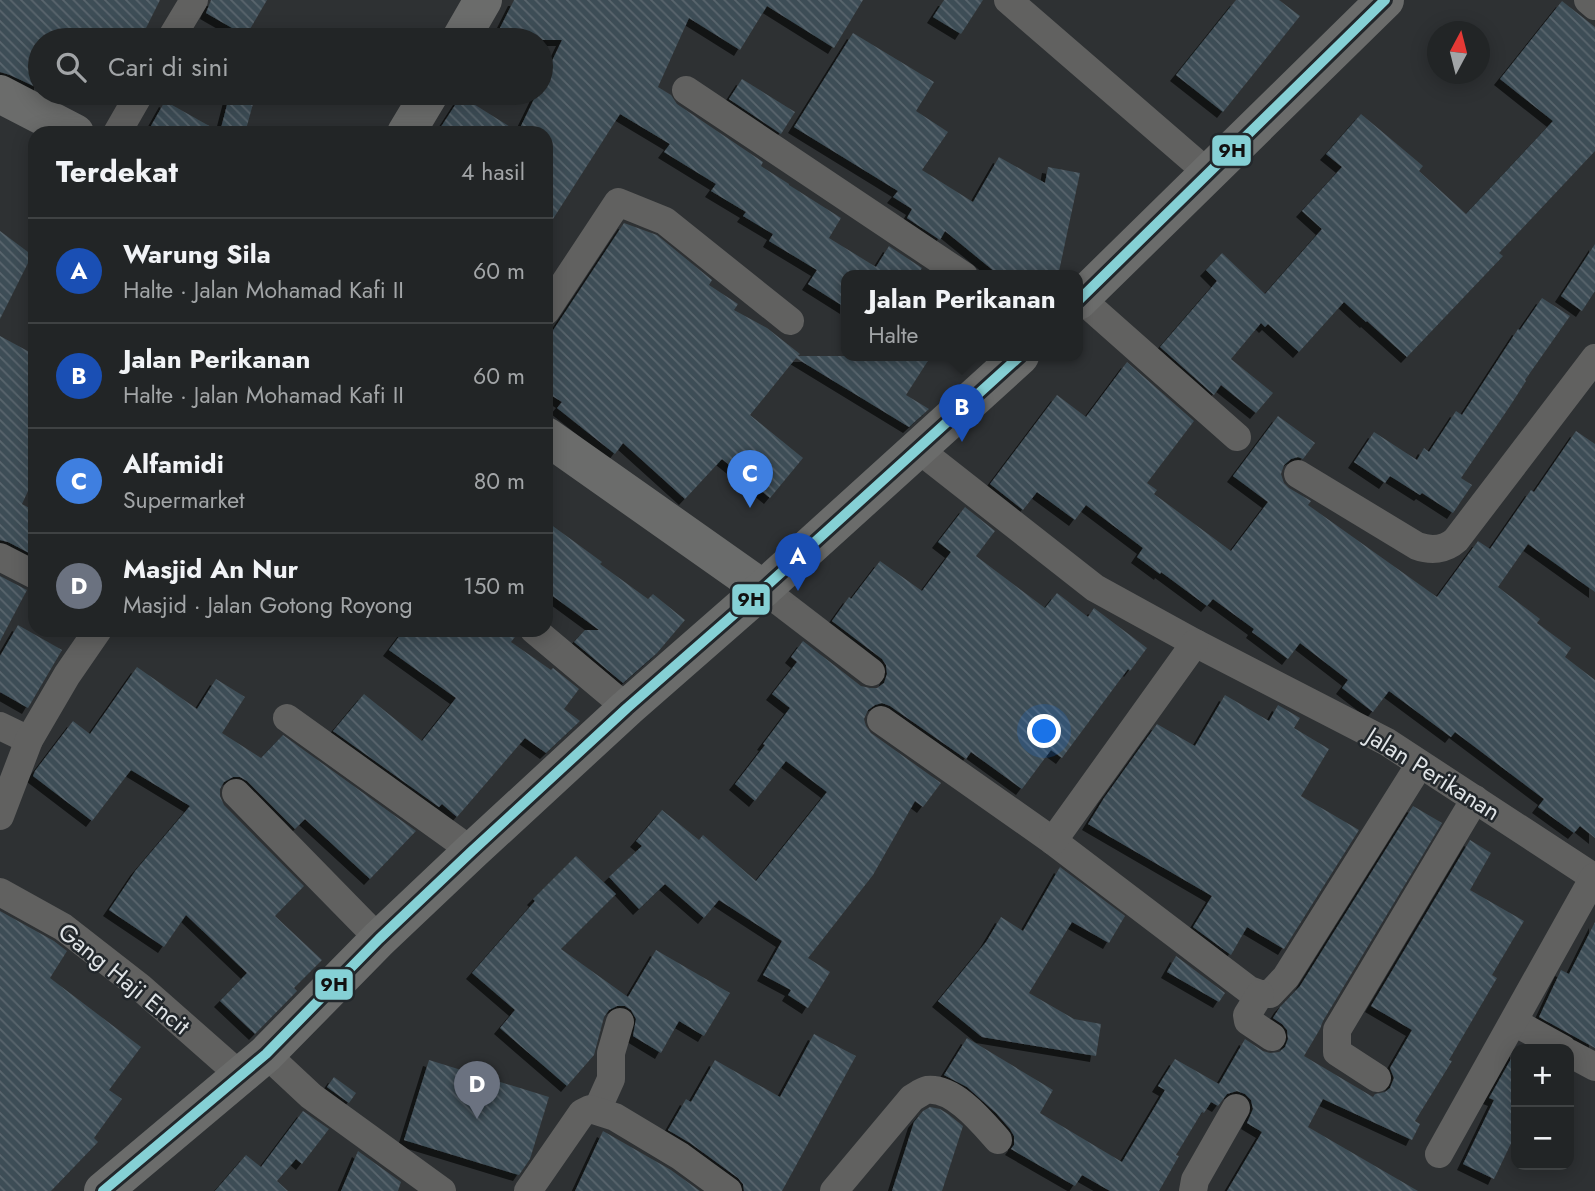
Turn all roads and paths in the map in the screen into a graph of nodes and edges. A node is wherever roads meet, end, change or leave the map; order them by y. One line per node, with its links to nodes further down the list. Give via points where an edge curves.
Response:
1 (194, 0): 7 (street)
2 (483, 0): 8 (main road)
3 (1008, 0): 16 (street)
4 (1385, 0): 16 (main road)
5 (1588, 0): 6 (street)
6 (1595, 6)
7 (177, 28)
8 (467, 28)
9 (686, 90): 17 (street)
10 (0, 94): 13 (main road)
11 (133, 105): 14 (street)
12 (423, 105): 15 (main road)
13 (62, 126)
14 (121, 126)
15 (410, 126)
16 (1208, 173): 18 (main road)
17 (955, 270)
18 (1083, 296)
19 (553, 300): 21 (street, via 618,202 664,220)
20 (1083, 303): 24 (street)
21 (790, 321)
22 (1595, 358): 27 (street, via 1449,546 1428,550 1417,546)
23 (1015, 361): 26 (main road)
24 (1237, 437)
25 (553, 441): 30 (main road)
26 (923, 452): 30 (main road); 33 (street, Jalan Perikanan, via 1095,589)
27 (1298, 474)
28 (0, 557): 29 (street)
29 (28, 571)
30 (782, 604): 34 (street); 35 (main road)
31 (93, 637): 39 (street)
32 (542, 637): 35 (street)
33 (1195, 643): 40 (street, Jalan Perikanan, via 1387,741); 44 (street)
34 (871, 672)
35 (627, 708): 45 (main road)
36 (287, 718): 45 (street)
37 (881, 720): 44 (street)
38 (0, 726): 39 (street)
39 (29, 740): 43 (street)
40 (1420, 764): 42 (street, Jalan Perikanan); 49 (street, via 1286,977 1270,994)
41 (236, 793): 48 (street)
42 (1475, 799): 46 (street, Jalan Perikanan); 57 (street, via 1337,1030 1337,1052)
43 (0, 816)
44 (1052, 841): 49 (street)
45 (472, 851): 48 (main road)
46 (1594, 877): 50 (street)
47 (0, 892): 55 (street, Gang Haji Encit, via 63,927 140,987)
48 (379, 939): 55 (main road)
49 (1260, 994): 52 (street, via 1248,1021)
50 (1514, 1021): 53 (street); 61 (street)
51 (620, 1022): 59 (street, via 611,1053 611,1079)
52 (1272, 1037)
53 (1554, 1044)
54 (1574, 1055): 56 (street)
55 (263, 1067): 62 (street, Gang Haji Encit, via 311,1096); 63 (main road)
56 (1595, 1067)
57 (1377, 1078)
58 (1236, 1108): 67 (street)
59 (597, 1110): 64 (street, via 582,1112); 65 (street, via 680,1156)
60 (998, 1140): 66 (street, via 969,1108 952,1097 925,1090 912,1098)
61 (1439, 1154)
62 (430, 1187)
63 (103, 1191)
64 (528, 1191)
65 (729, 1191)
66 (834, 1191)
67 (1193, 1191)

